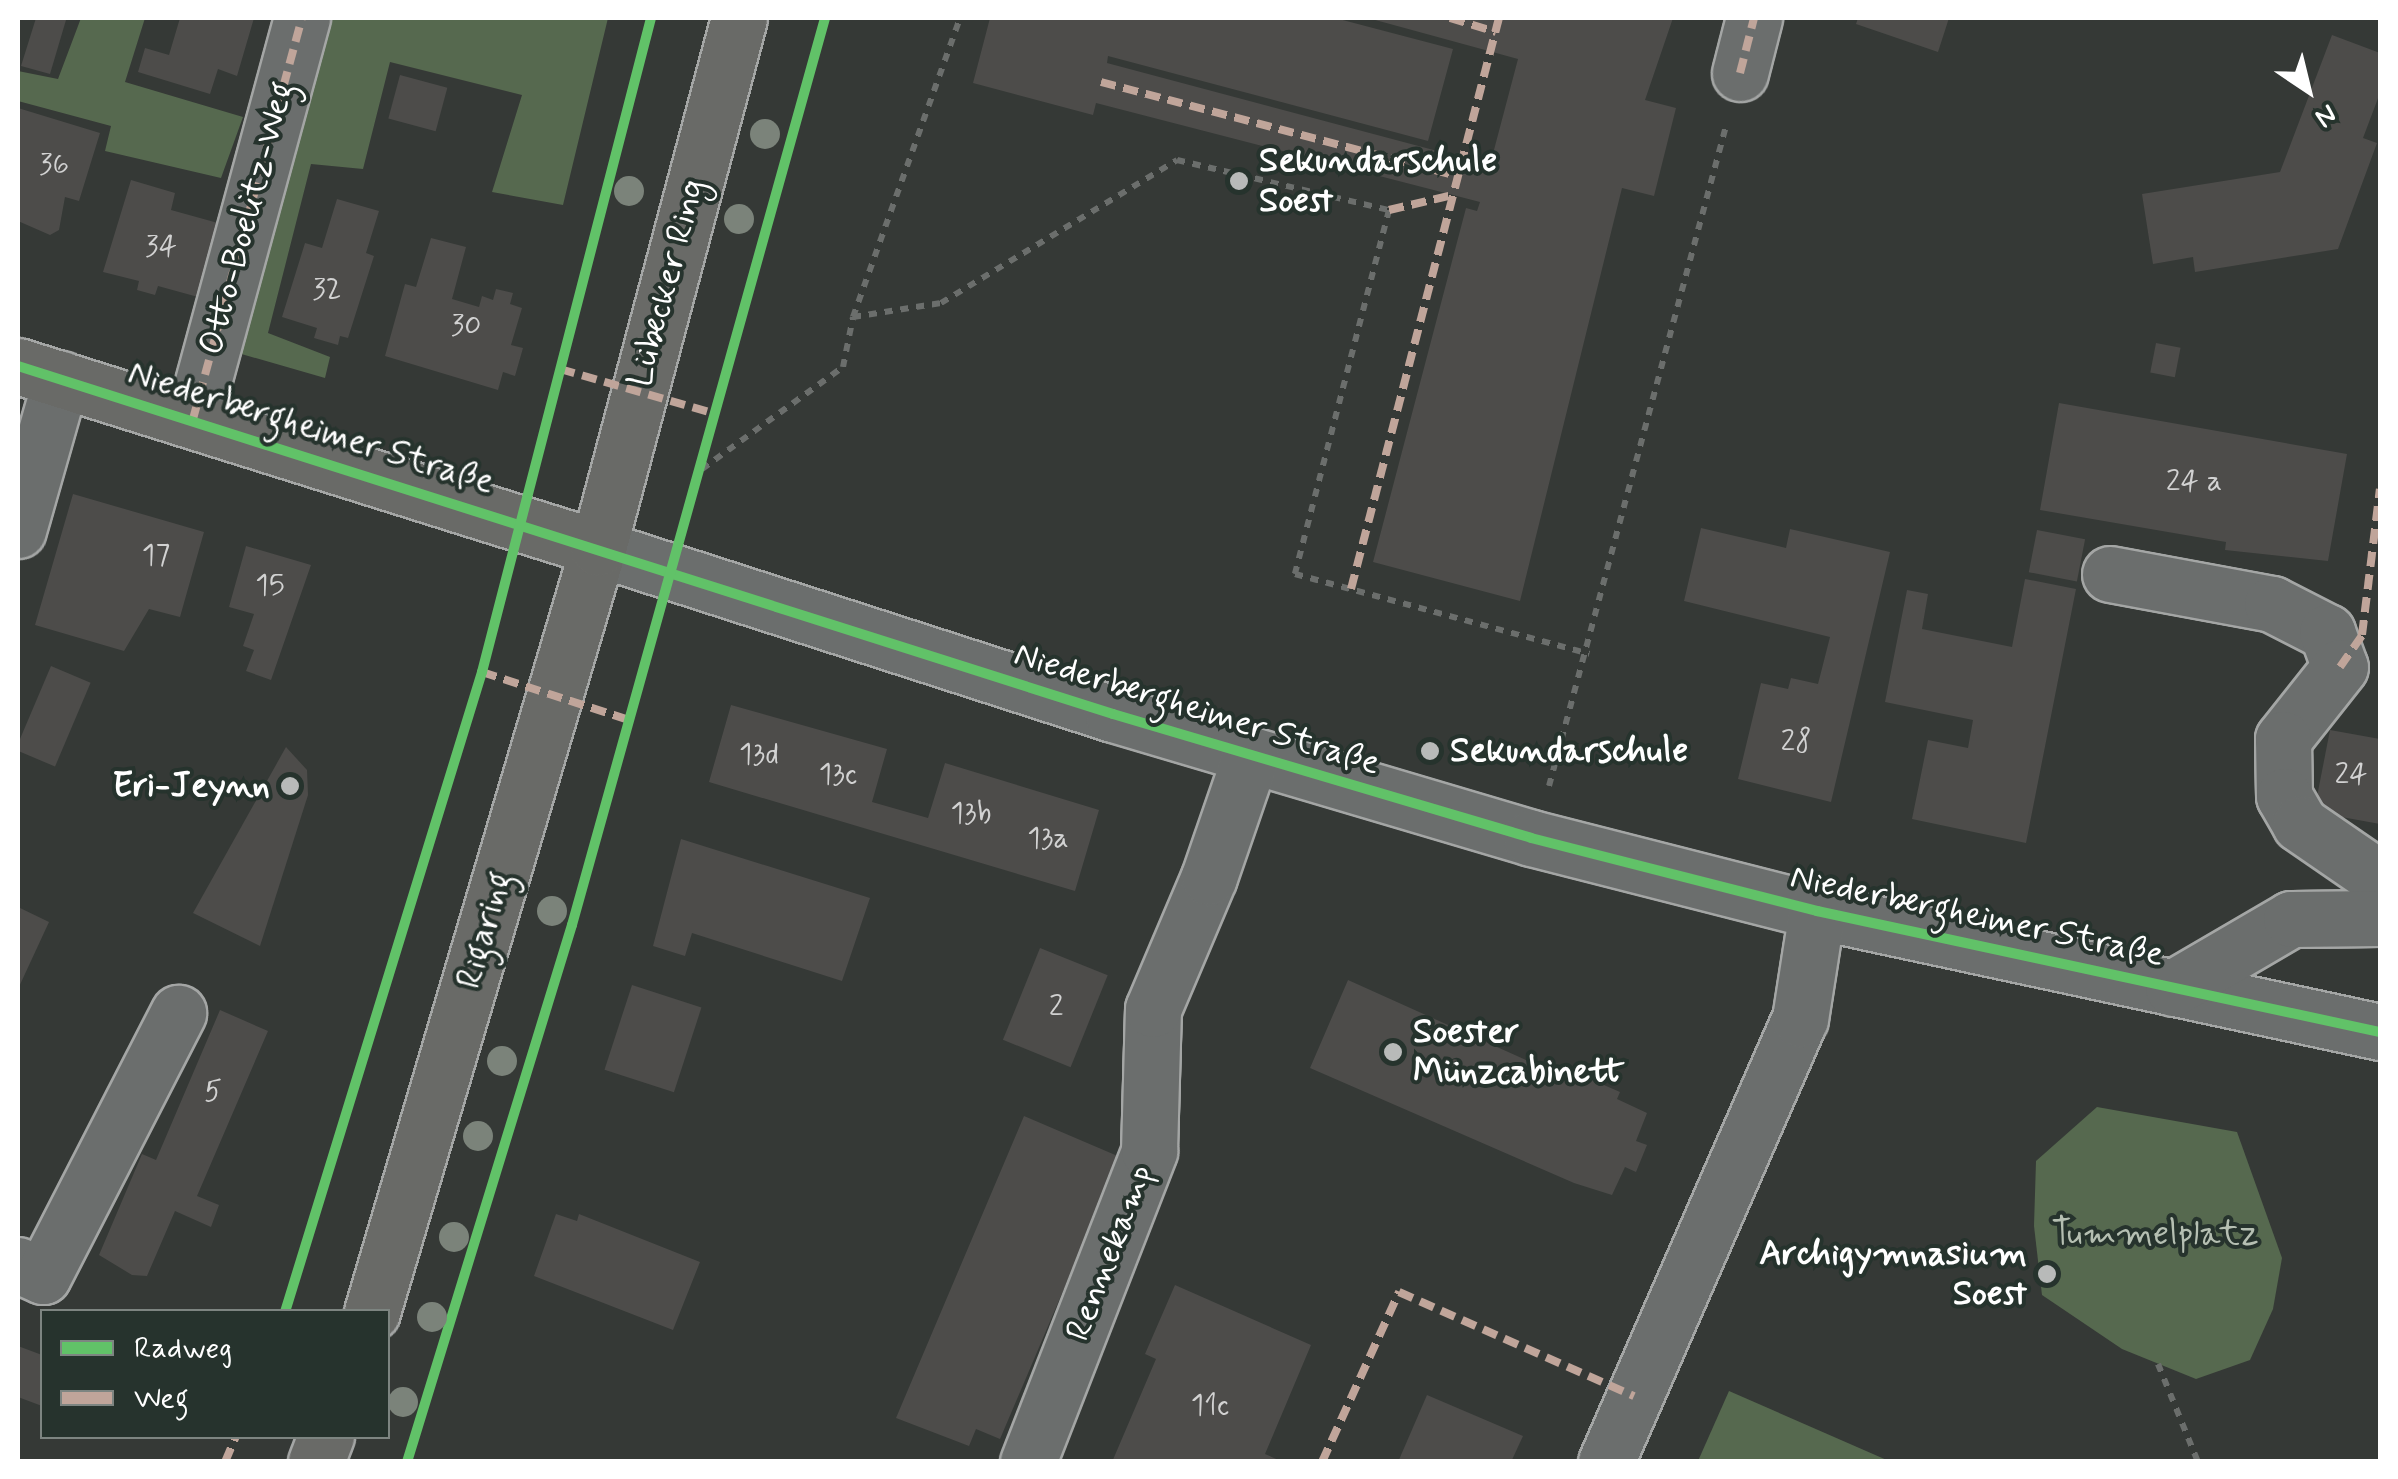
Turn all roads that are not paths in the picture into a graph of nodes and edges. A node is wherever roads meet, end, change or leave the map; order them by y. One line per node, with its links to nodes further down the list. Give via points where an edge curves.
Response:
1 (302, 18): 6 (street, Otto-Boelitz-Weg)
2 (739, 18): 8 (main road, Lübecker Ring)
3 (1754, 18): 4 (street)
4 (1740, 73)
5 (40, 373): 6 (main road, Niederbergheimer Straße); 7 (street)
6 (192, 419): 8 (main road, Niederbergheimer Straße)
7 (18, 530)
8 (598, 548): 10 (street, Niederbergheimer Straße); 18 (main road, Rigaring)
9 (2110, 574): 11 (street, via 2272,604 2327,632 2340,667 2283,740 2284,796 2300,824)
10 (1251, 755): 12 (street, Niederbergheimer Straße, via 1530,838); 19 (street, Rennekamp, via 1210,877 1153,1009 1149,1151)
11 (2380, 880)
12 (1817, 911): 14 (street, Niederbergheimer Straße); 20 (street, Niederbergheimer Straße, via 1800,1020)
13 (2380, 918): 14 (street, via 2290,919)
14 (2174, 988): 16 (street, Niederbergheimer Straße)
15 (178, 1012): 17 (street, via 43,1276)
16 (2380, 1032)
17 (18, 1265)
18 (373, 1309)
19 (1028, 1462)
20 (1606, 1462)

